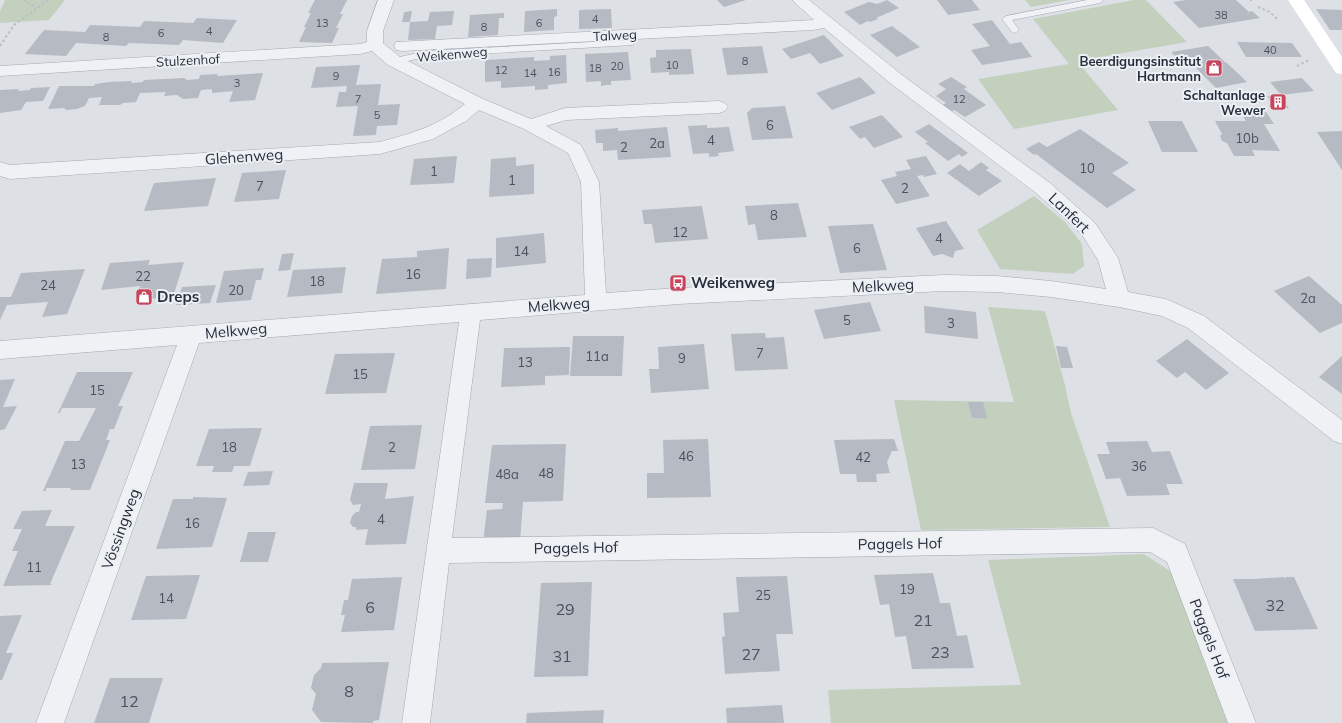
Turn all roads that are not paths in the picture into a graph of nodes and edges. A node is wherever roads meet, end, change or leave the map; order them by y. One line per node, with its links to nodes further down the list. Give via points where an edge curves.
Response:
1 (386, 0): 8 (street, via 375,31)
2 (800, 0): 5 (street, Lanfert)
3 (1100, 0): 6 (lane, via 1006,19)
4 (1296, 0): 10 (main road)
5 (827, 22): 9 (street, Talweg); 16 (street, Lanfert, via 896,79 1043,188 1088,228 1108,258)
6 (1015, 30)
7 (630, 43): 9 (lane, Weikenweg, via 426,54)
8 (375, 45): 9 (street, Weikenweg); 11 (street, Stulzenhof, via 360,49)
9 (398, 53): 12 (street, Weikenweg)
10 (1342, 69)
11 (0, 71)
12 (477, 103): 14 (street, Weikenweg); 15 (street, Glehenweg, via 460,117 427,135 380,148 10,172)
13 (719, 108): 14 (street, via 565,114)
14 (530, 125): 17 (street, Weikenweg, via 575,148 590,182)
15 (0, 169)
16 (1118, 299): 17 (street, Melkweg, via 1043,288 944,283 678,296); 21 (street, via 1166,308 1196,322)
17 (596, 303): 18 (street, Melkweg)
18 (471, 312): 19 (street, Melkweg); 22 (street)
19 (191, 336): 20 (street, Melkweg); 23 (street, Vössingweg)
20 (0, 350)
21 (1342, 434)
22 (438, 551): 24 (street); 25 (street, Paggels Hof, via 1153,540 1176,553)
23 (50, 723)
24 (416, 723)
25 (1242, 723)

